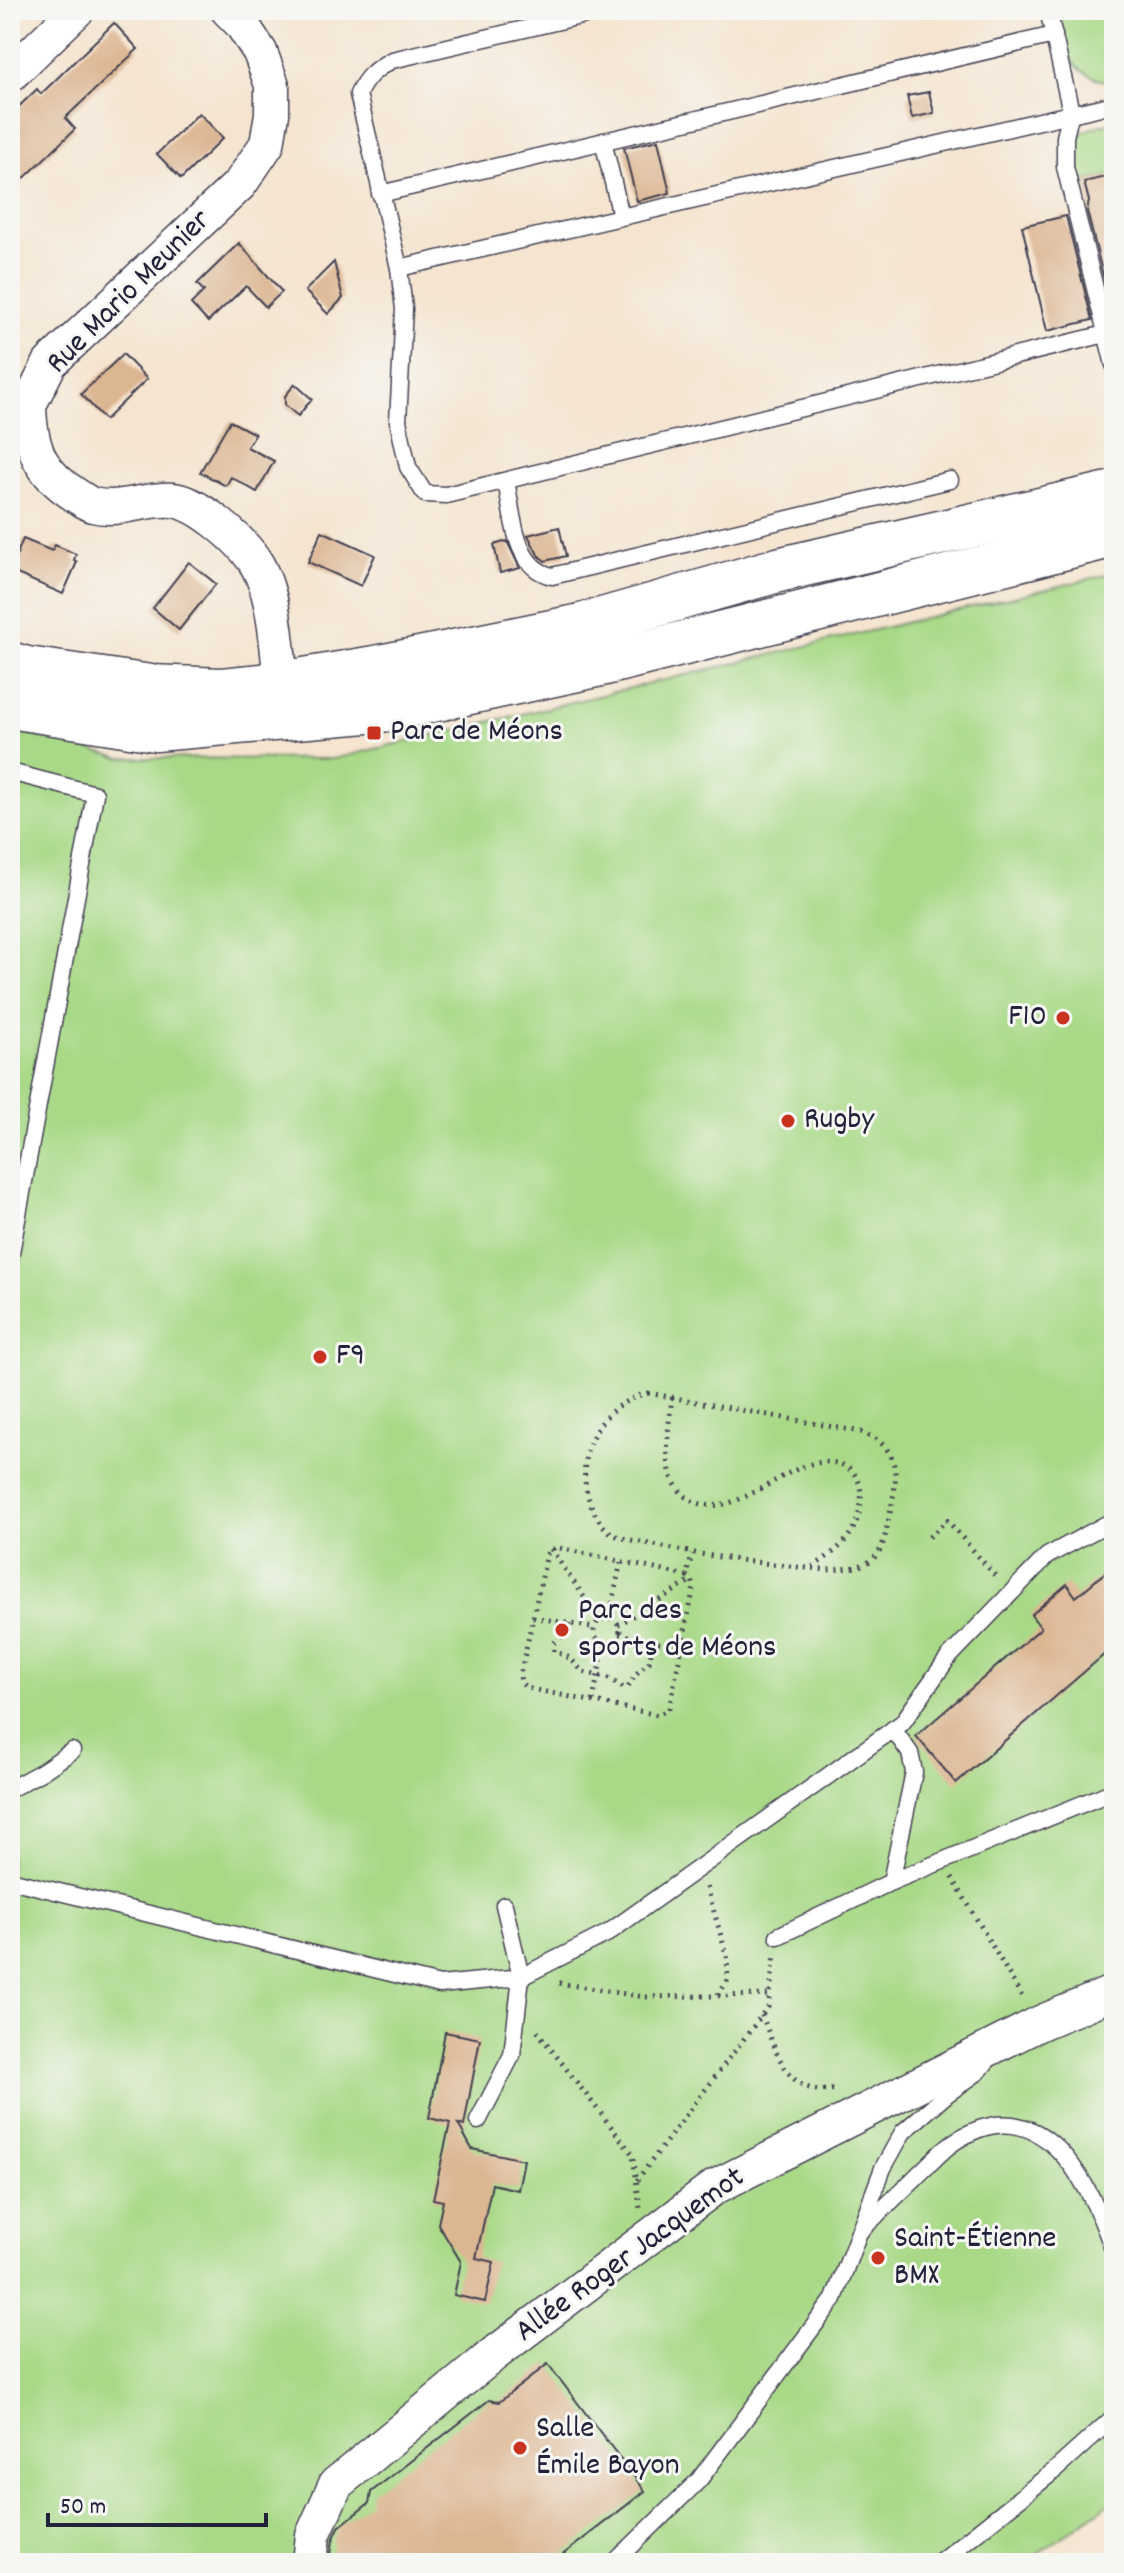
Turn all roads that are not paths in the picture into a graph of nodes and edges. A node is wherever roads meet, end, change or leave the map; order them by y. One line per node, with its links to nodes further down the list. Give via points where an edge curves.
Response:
1 (77, 10): 6 (street)
2 (228, 10): 22 (street, Rue Mario Meunier, via 260,52 272,85 267,144 240,184 50,363 29,405 31,433 55,482 93,505 173,500 216,520 255,561 272,607)
3 (606, 10): 10 (lane, via 392,60 377,68 358,94)
4 (1048, 10): 5 (lane)
5 (1054, 35): 8 (lane); 9 (lane)
6 (10, 75)
7 (1114, 104): 8 (lane)
8 (1071, 112): 11 (lane); 13 (lane, via 1065,167)
9 (603, 141): 10 (lane); 11 (lane)
10 (380, 194): 12 (lane)
11 (621, 216): 12 (lane)
12 (399, 268): 16 (lane, via 404,309 398,421 408,467 425,494 446,495)
13 (1109, 333): 14 (lane); 16 (lane)
14 (1114, 365)
15 (950, 480): 16 (lane, via 552,576 528,562 521,549)
16 (506, 481)
17 (1114, 493): 22 (main road, via 778,570 581,626)
18 (1114, 535): 20 (main road)
19 (1114, 547): 20 (main road)
20 (1031, 556): 23 (main road, via 601,664 390,709 156,729)
21 (10, 664): 22 (main road, via 151,687 222,690)
22 (281, 684)
23 (10, 706)
24 (10, 772): 25 (lane, via 95,794)
25 (10, 1258)
26 (1114, 1520): 27 (lane, via 1047,1556 948,1658)
27 (893, 1729): 32 (lane, via 910,1753 914,1772); 35 (lane, via 608,1933)
28 (72, 1751): 29 (lane)
29 (10, 1789)
30 (1114, 1791): 32 (lane)
31 (10, 1880): 35 (lane, via 440,1985)
32 (891, 1882): 34 (lane)
33 (504, 1905): 35 (lane)
34 (778, 1936)
35 (521, 1977): 38 (lane, via 512,2055)
36 (1114, 1992): 37 (street, Allée Roger Jacquemot)
37 (1004, 2041): 39 (lane, via 978,2072 903,2132); 42 (street, Allée Roger Jacquemot, via 715,2187 493,2355 336,2484 313,2535)
38 (478, 2121)
39 (856, 2235): 40 (lane, via 952,2143 977,2129 1009,2124 1040,2133 1073,2164); 43 (lane, via 834,2299 808,2335 699,2480)
40 (1114, 2252)
41 (1114, 2417): 44 (lane)
42 (310, 2563)
43 (614, 2563)
44 (938, 2563)

